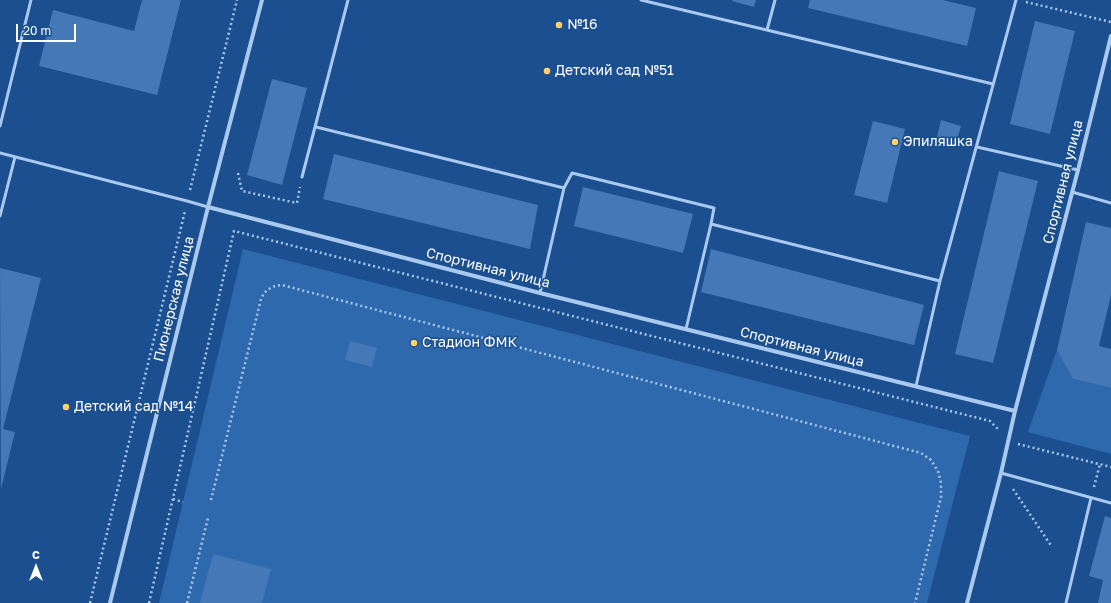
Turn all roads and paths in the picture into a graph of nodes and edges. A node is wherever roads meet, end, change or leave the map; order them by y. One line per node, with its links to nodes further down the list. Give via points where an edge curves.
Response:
1 (31, 0): 13 (lane)
2 (237, 0): 23 (path)
3 (262, 0): 25 (street, Пионерская улица)
4 (348, 0): 14 (lane)
5 (641, 0): 10 (lane)
6 (774, 0): 10 (lane)
7 (1016, 0): 12 (lane)
8 (1024, 2): 9 (path)
9 (1111, 22)
10 (767, 30): 12 (lane)
11 (1111, 36): 18 (street, Спортивная улица)
12 (993, 84): 15 (lane)
13 (0, 126)
14 (316, 127): 20 (lane); 21 (lane)
15 (977, 147): 18 (lane); 28 (lane)
16 (0, 153): 17 (lane)
17 (15, 157): 23 (lane); 26 (lane)
18 (1078, 170): 22 (street, Спортивная улица)
19 (238, 173): 20 (path, via 242,191 297,203)
20 (302, 177)
21 (564, 188): 27 (lane, via 572,173 714,208); 29 (lane)
22 (1072, 192): 24 (lane); 32 (street, Спортивная улица)
23 (187, 201): 25 (lane); 45 (path)
24 (1111, 203)
25 (208, 207): 29 (street, Спортивная улица); 46 (street, Пионерская улица)
26 (0, 216)
27 (711, 224): 28 (lane); 30 (lane)
28 (940, 281): 31 (lane)
29 (540, 293): 30 (street, Спортивная улица)
30 (686, 329): 31 (street, Спортивная улица)
31 (916, 386): 32 (street, Спортивная улица)
32 (1015, 411): 33 (street)
33 (1008, 442): 34 (path); 36 (street); 39 (path, via 990,421 234,231)
34 (1100, 464): 35 (path); 38 (path)
35 (1111, 467)
36 (1001, 474): 37 (street); 38 (lane)
37 (998, 483): 44 (path, via 1012,488); 50 (street)
38 (1091, 498): 42 (lane); 51 (lane)
39 (173, 499): 41 (path); 47 (path)
40 (211, 500): 49 (path, via 261,299 269,289 282,285 922,453 931,460 938,471 941,497)
41 (183, 502)
42 (1111, 503)
43 (208, 518): 48 (path)
44 (1052, 547)
45 (90, 603)
46 (110, 603)
47 (149, 603)
48 (187, 603)
49 (915, 603)
50 (967, 603)
51 (1066, 603)

